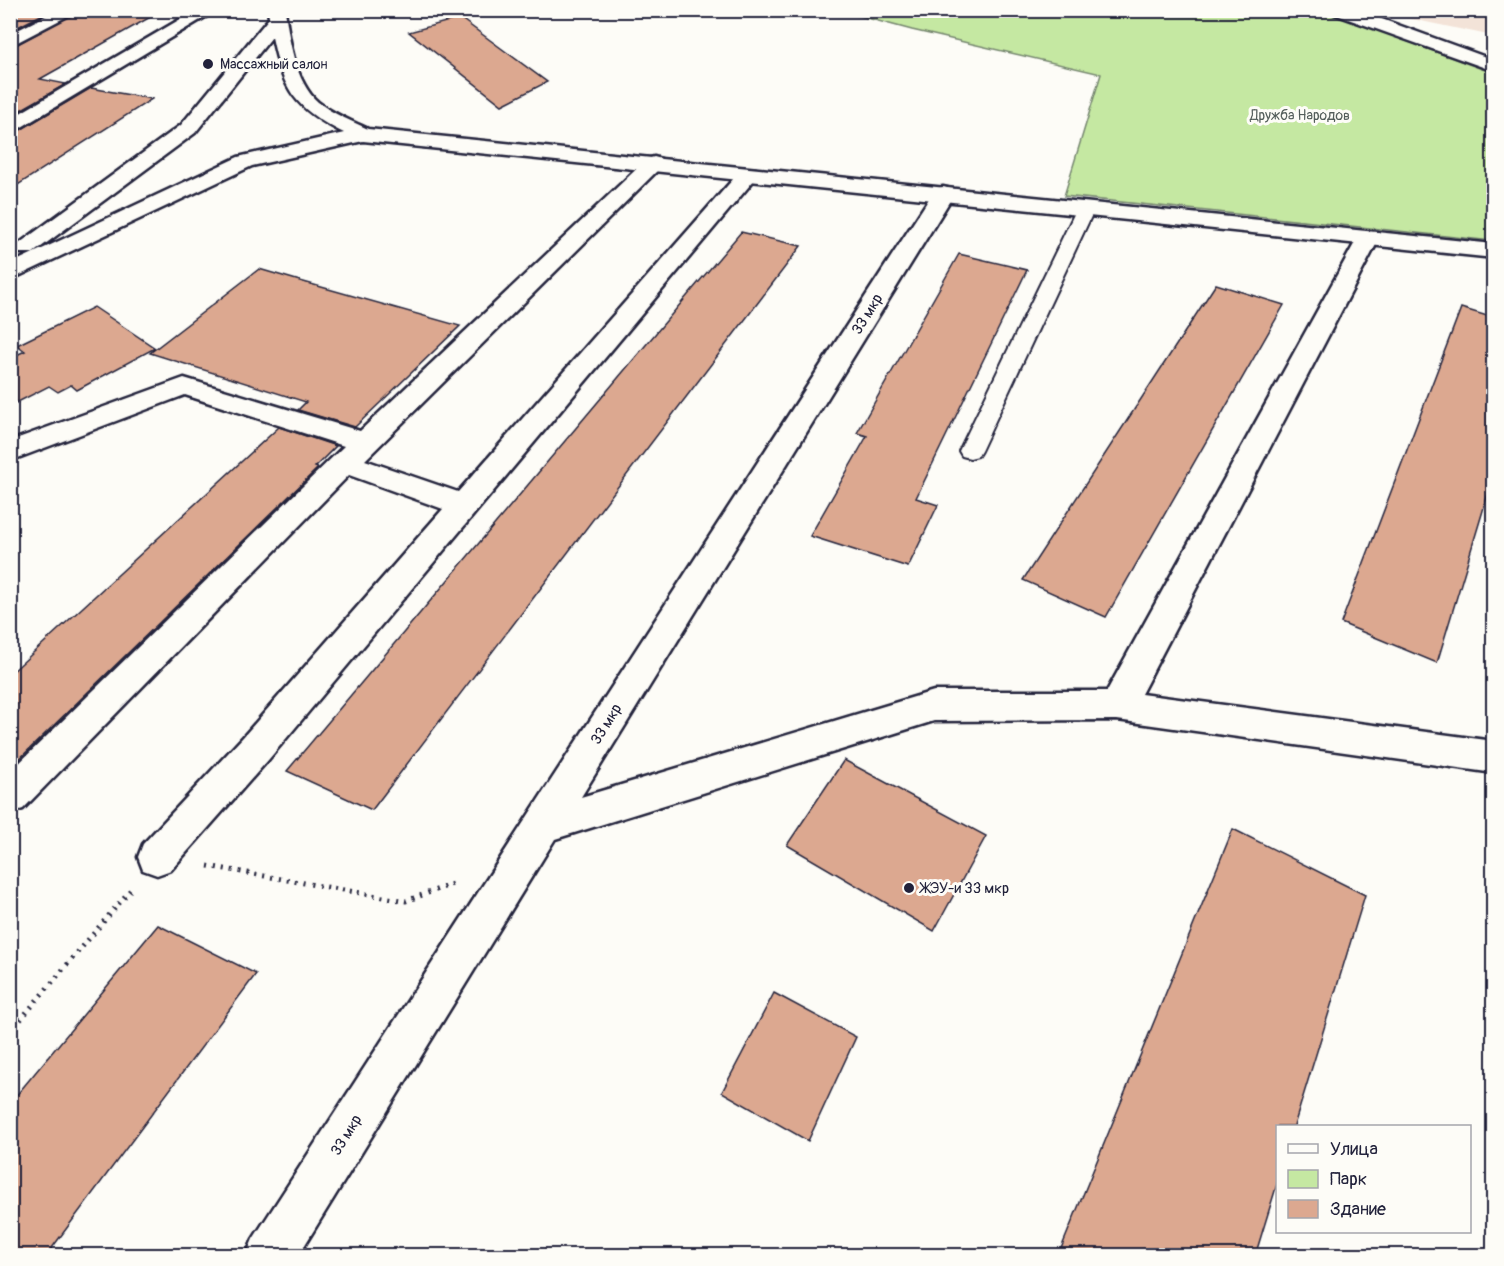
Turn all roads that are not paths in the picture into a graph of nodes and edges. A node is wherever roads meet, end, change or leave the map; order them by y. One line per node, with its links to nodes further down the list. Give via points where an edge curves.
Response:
1 (70, 10): 5 (street)
2 (209, 10): 7 (street)
3 (1340, 10): 6 (street)
4 (277, 15): 8 (street, via 296,86 308,103); 15 (street, via 188,129)
5 (10, 41)
6 (1494, 66)
7 (10, 128)
8 (363, 135): 9 (street); 16 (street, via 245,161)
9 (654, 163): 10 (street); 19 (street)
10 (749, 173): 11 (street); 20 (street)
11 (943, 194): 12 (street); 24 (street, 33 мкр)
12 (1086, 208): 13 (street); 17 (lane)
13 (1369, 237): 14 (street); 21 (street)
14 (1494, 251)
15 (10, 258)
16 (10, 273)
17 (970, 451)
18 (10, 452): 19 (street, via 184,386)
19 (355, 453): 20 (street); 23 (street)
20 (464, 505): 25 (street)
21 (1117, 705): 22 (street); 24 (street, via 934,706)
22 (1494, 758)
23 (10, 797)
24 (540, 827): 26 (street, 33 мкр)
25 (157, 857)
26 (270, 1256)

